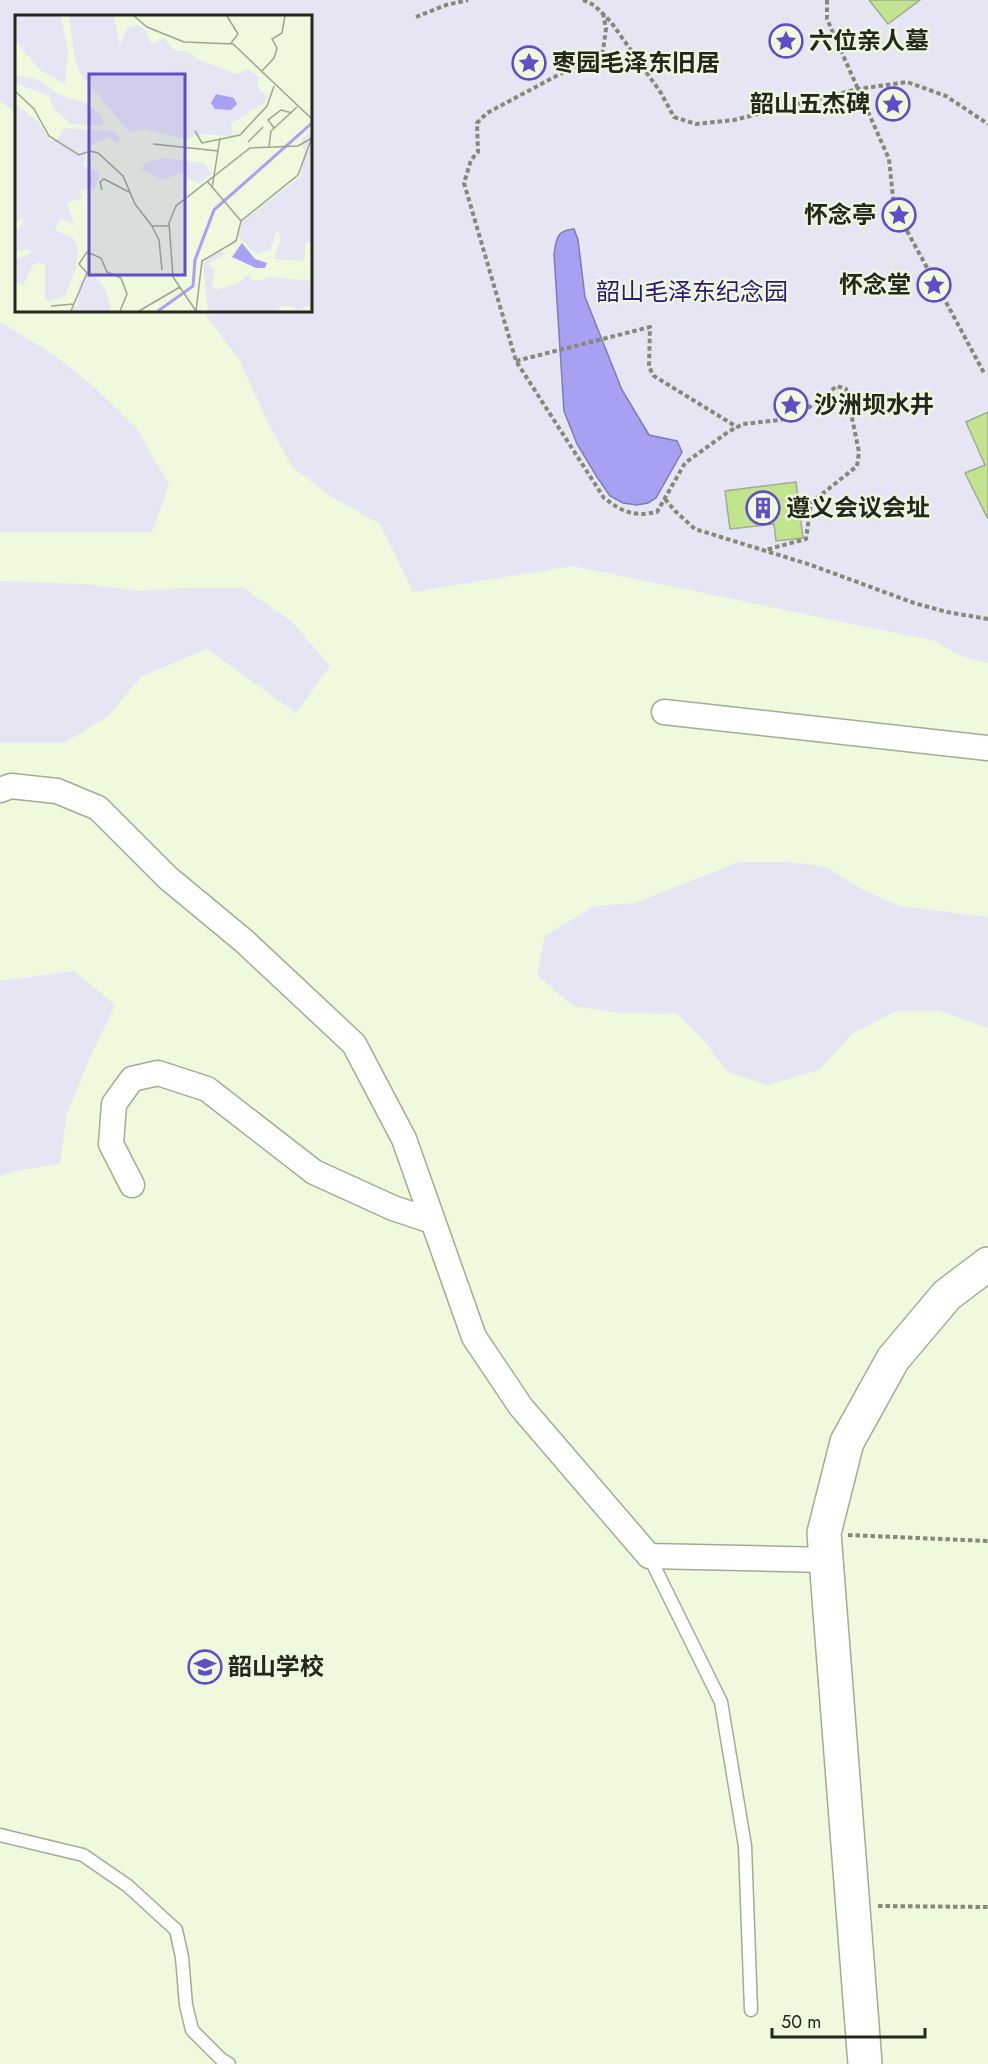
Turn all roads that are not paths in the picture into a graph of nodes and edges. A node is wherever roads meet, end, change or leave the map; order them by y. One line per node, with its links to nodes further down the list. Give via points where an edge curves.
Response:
1 (664, 712): 2 (street)
2 (988, 748)
3 (0, 790): 5 (street, via 11,786 57,791 99,808 168,878 244,941 354,1044 404,1139)
4 (132, 1185): 5 (street, via 111,1144 114,1104 132,1079 158,1073 207,1089 314,1172)
5 (432, 1221): 8 (street, via 474,1337 521,1407)
6 (988, 1264): 7 (main road, via 947,1295 893,1359 847,1442)
7 (825, 1547): 8 (street); 12 (main road)
8 (649, 1557): 10 (lane, via 721,1702 745,1846)
9 (0, 1835): 11 (lane, via 83,1855 128,1886 176,1930 192,2030)
10 (751, 2010)
11 (229, 2064)
12 (865, 2064)

